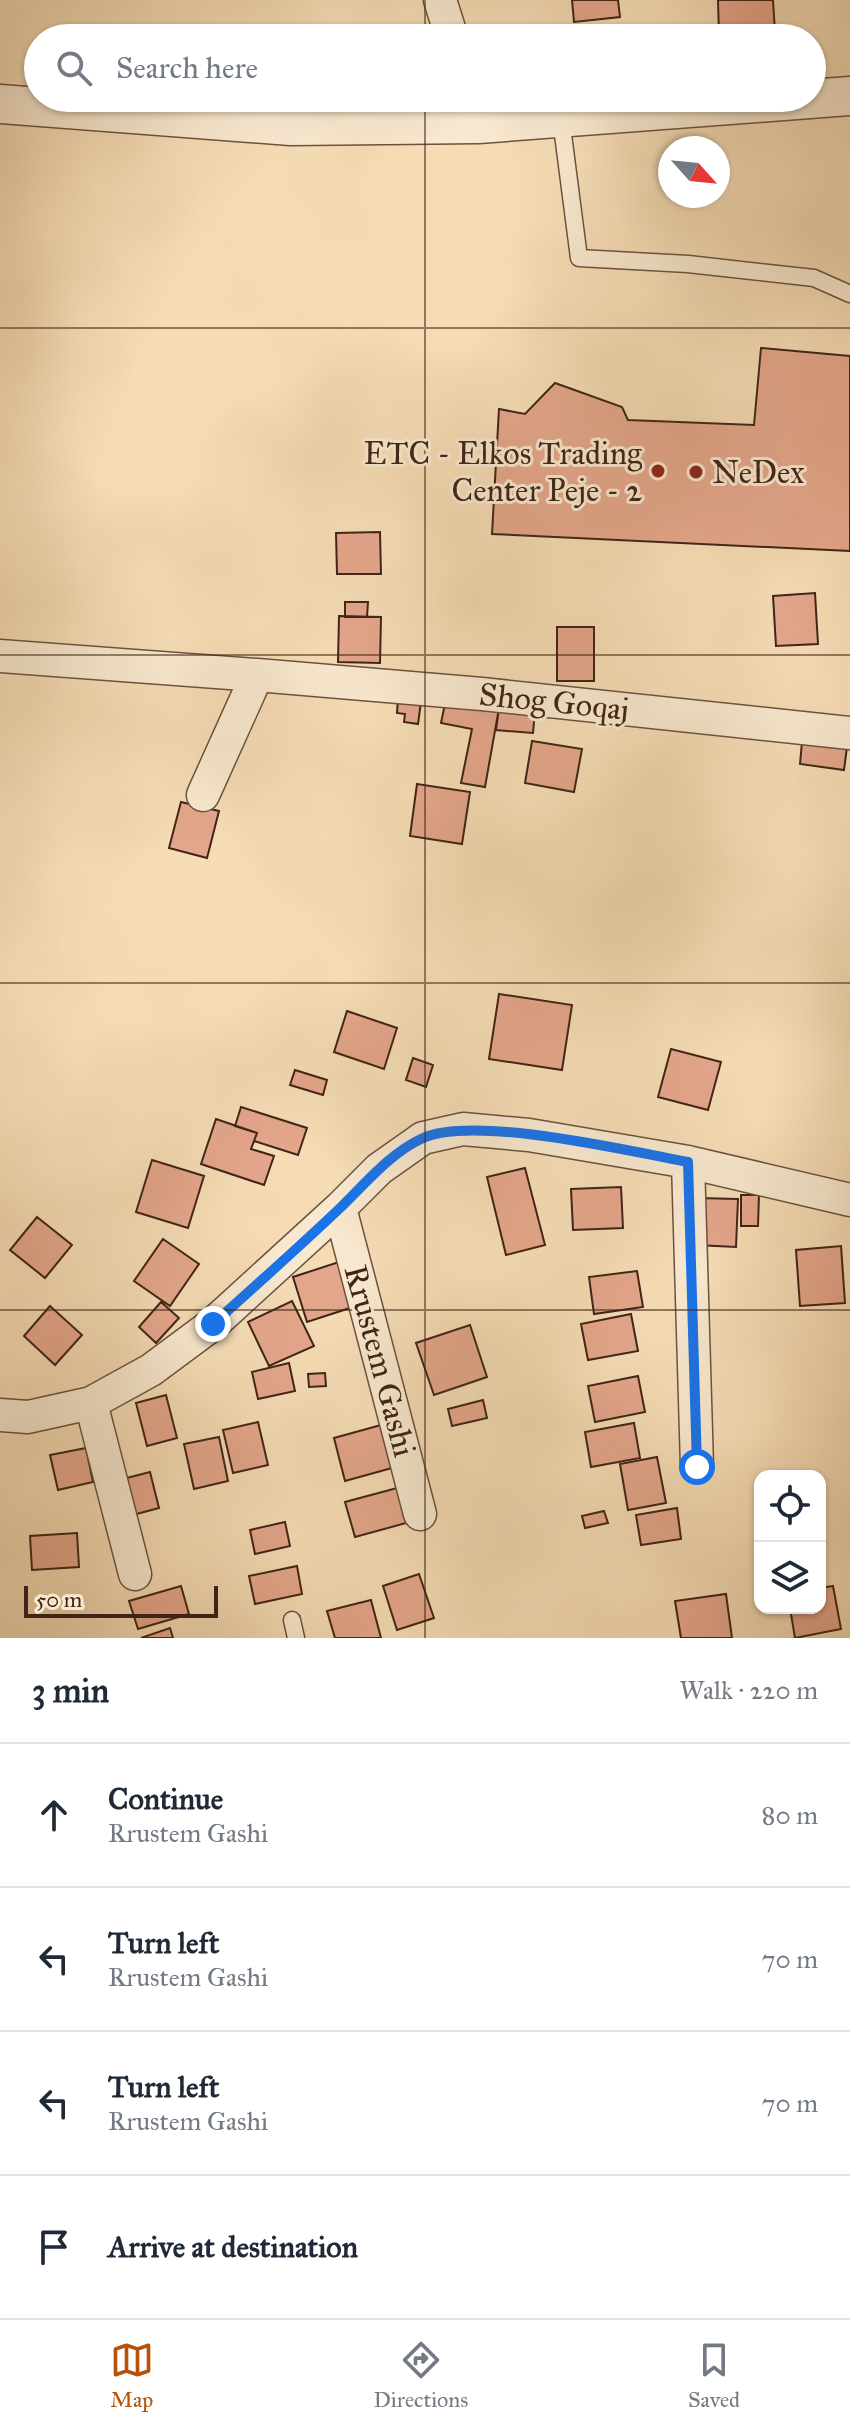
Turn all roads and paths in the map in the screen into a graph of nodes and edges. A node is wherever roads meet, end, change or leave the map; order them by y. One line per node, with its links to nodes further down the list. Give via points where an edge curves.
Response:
1 (440, 0): 2 (street)
2 (448, 24)
3 (850, 96): 4 (street)
4 (826, 98)
5 (0, 104): 6 (street)
6 (24, 106)
7 (106, 112): 8 (street, via 291,126)
8 (462, 112)
9 (485, 112): 11 (street)
10 (649, 112): 11 (street)
11 (561, 119): 12 (lane, via 579,258 814,278)
12 (850, 294)
13 (0, 656): 14 (street, Shog Goqaj)
14 (257, 675): 15 (street, Shog Goqaj); 16 (street)
15 (850, 733)
16 (203, 795)
17 (688, 1162): 18 (street, Rrustem Gashi); 19 (street, Rrustem Gashi, via 463,1129 423,1138 379,1169); 22 (street)
18 (850, 1200)
19 (340, 1208): 20 (street, Rrustem Gashi, via 213,1324 151,1370); 23 (street, Rrustem Gashi)
20 (91, 1403): 21 (street, Rrustem Gashi, via 28,1417); 24 (street)
21 (0, 1415)
22 (697, 1467)
23 (420, 1514)
24 (135, 1574)
25 (292, 1620): 26 (lane)
26 (296, 1638)

